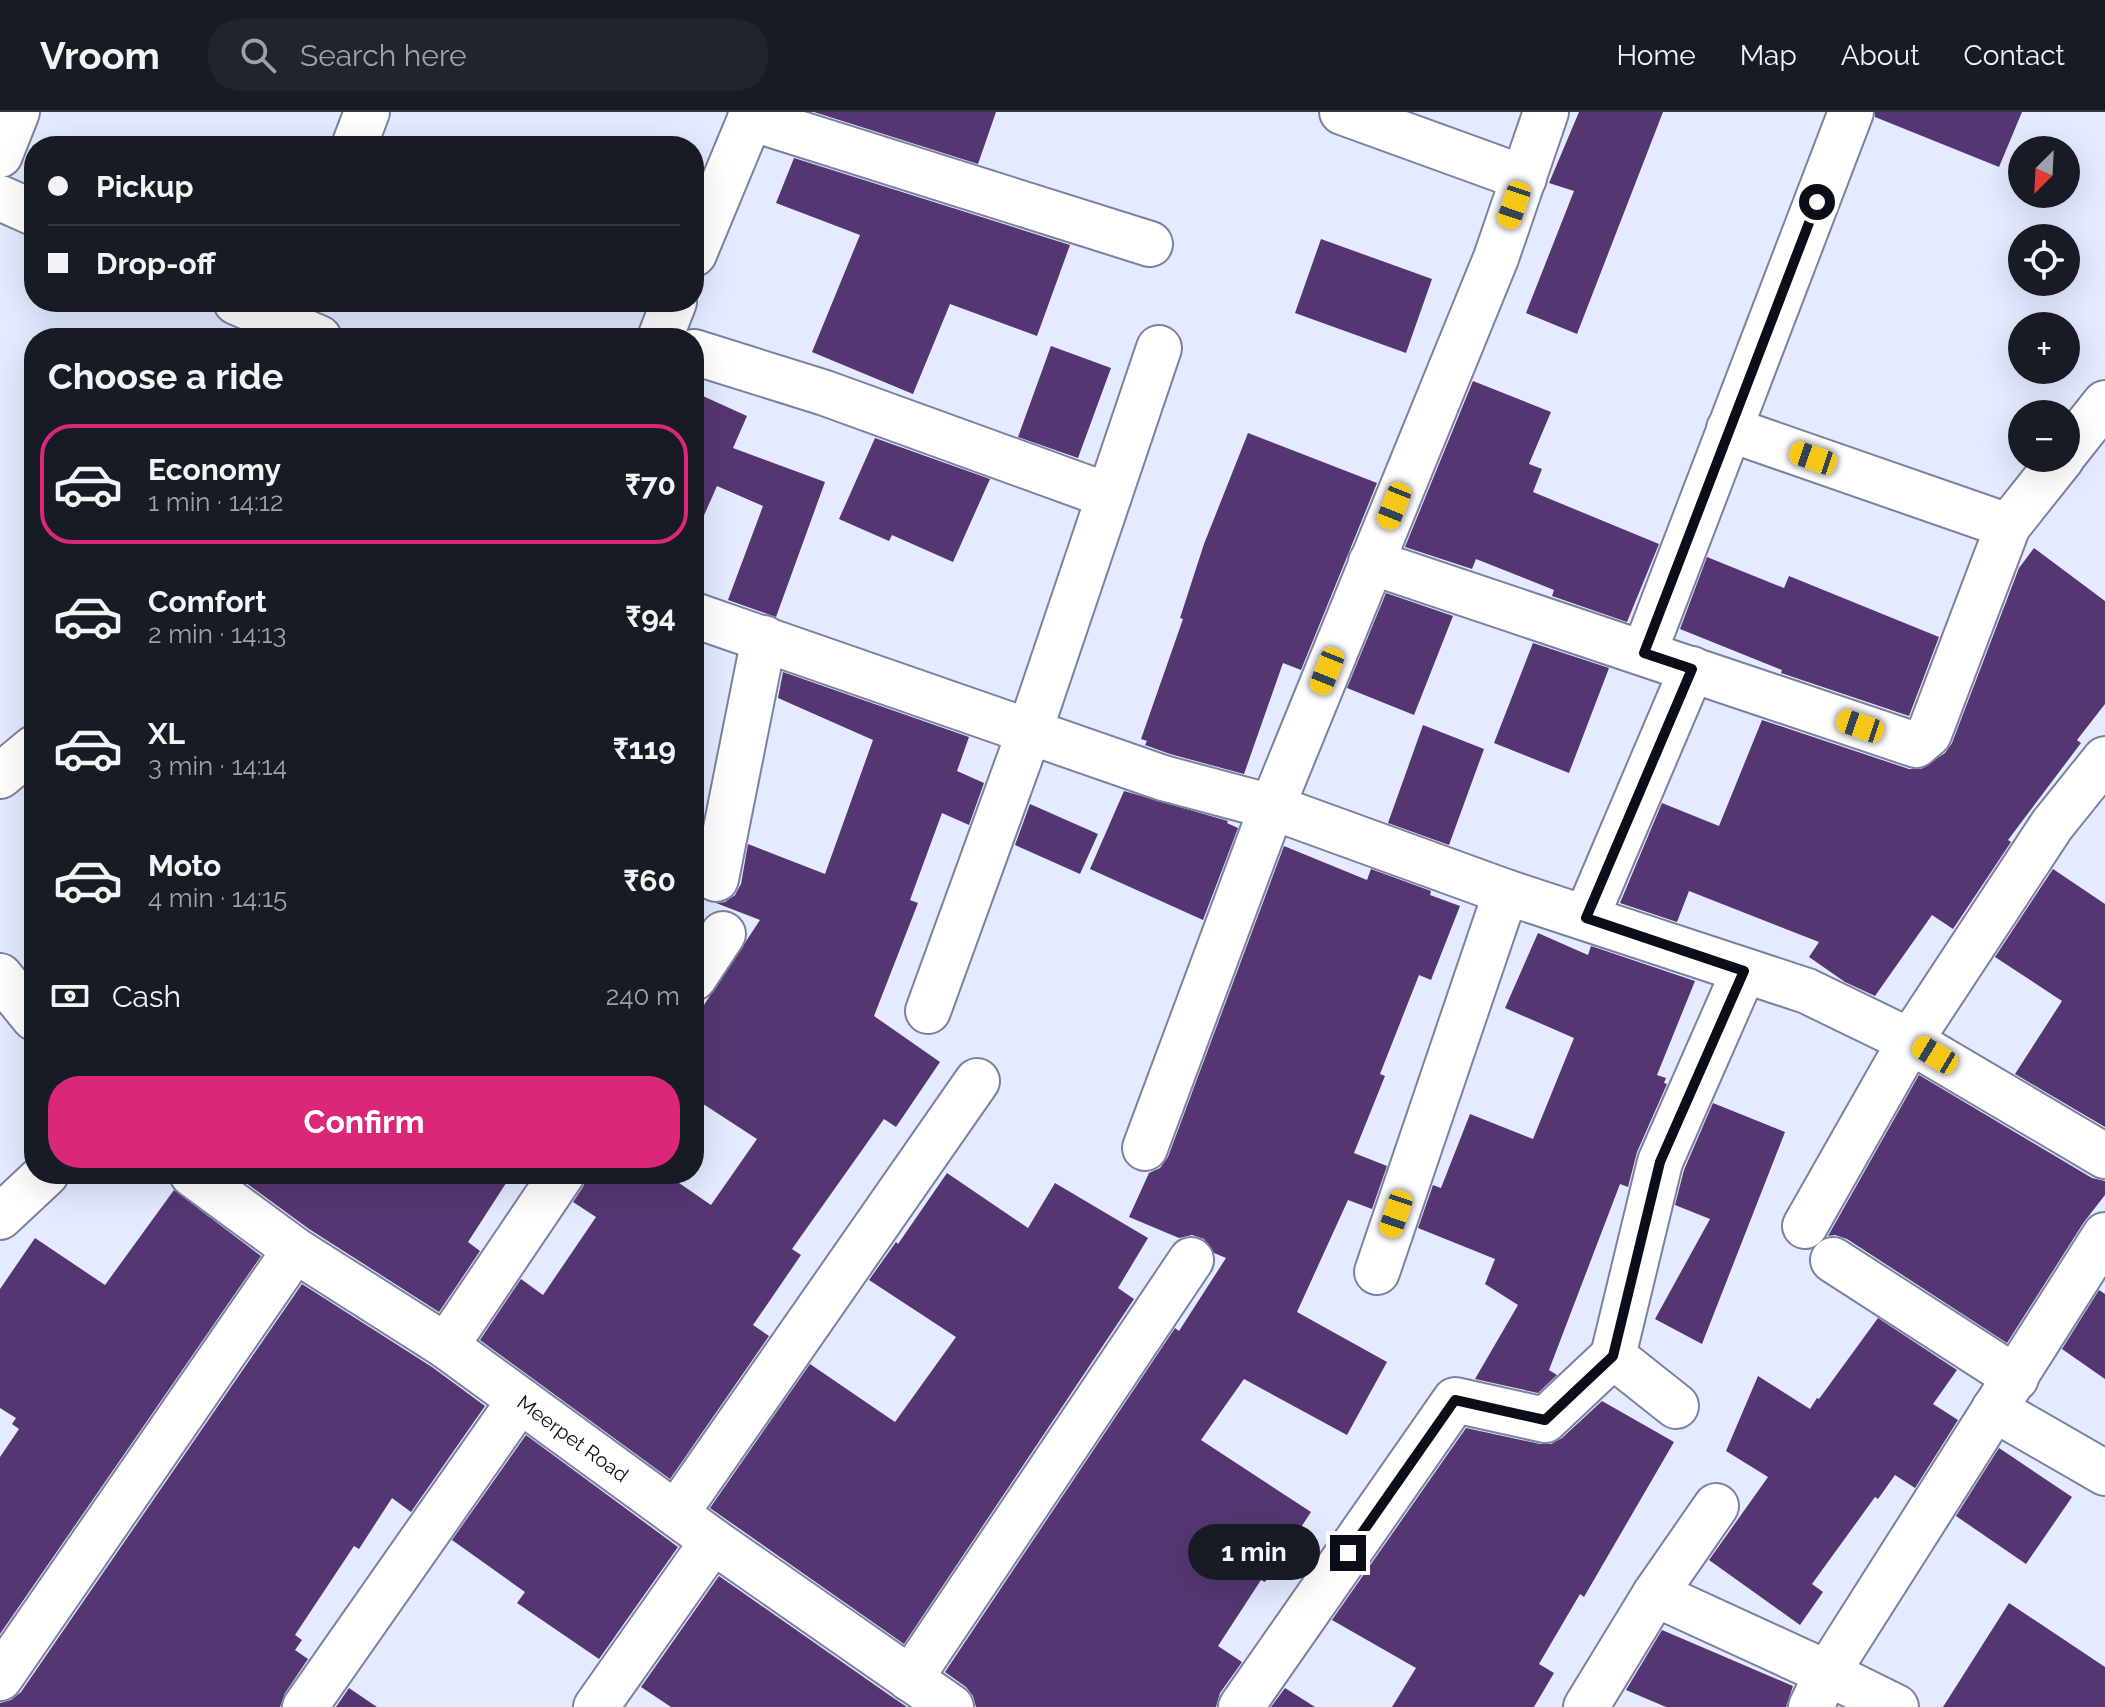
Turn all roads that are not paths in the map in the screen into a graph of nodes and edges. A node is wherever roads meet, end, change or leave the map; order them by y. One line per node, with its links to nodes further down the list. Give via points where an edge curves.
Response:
1 (17, 112): 8 (street)
2 (367, 112): 7 (street)
3 (1342, 112): 9 (street)
4 (1546, 112): 9 (street)
5 (1851, 112): 19 (street)
6 (751, 115): 12 (street); 13 (street)
7 (358, 136)
8 (0, 155)
9 (1524, 178): 24 (street)
10 (0, 198): 11 (street)
11 (24, 209)
12 (704, 230)
13 (1150, 244)
14 (261, 312): 15 (street)
15 (293, 325)
16 (1159, 348): 22 (street)
17 (704, 355): 22 (street)
18 (2105, 403): 20 (street)
19 (1729, 429): 23 (street); 27 (street)
20 (2080, 434)
21 (2051, 472): 23 (street)
22 (1109, 496): 29 (street)
23 (2008, 526): 28 (street, via 1929,734 1916,745)
24 (1371, 562): 27 (street); 33 (street)
25 (704, 618): 26 (street)
26 (764, 638): 29 (street); 34 (street)
27 (1644, 653): 28 (street)
28 (1692, 669): 36 (street)
29 (1030, 730): 33 (street, via 1163,778); 42 (street)
30 (24, 756): 32 (street)
31 (2105, 759): 43 (street, via 2052,825)
32 (0, 776)
33 (1272, 807): 35 (street); 45 (street)
34 (716, 879)
35 (1506, 892): 36 (street); 56 (street)
36 (1586, 918): 39 (street)
37 (723, 934): 38 (street)
38 (704, 963)
39 (1744, 971): 43 (street, via 1807,991); 58 (street, via 1660,1162)
40 (0, 976): 41 (street)
41 (24, 1006)
42 (928, 1011)
43 (1910, 1041): 46 (street); 51 (street)
44 (977, 1081): 64 (street)
45 (1145, 1148)
46 (2105, 1156)
47 (35, 1184): 50 (street)
48 (206, 1184): 53 (street, Meerpet Road)
49 (555, 1184): 57 (street)
50 (0, 1217)
51 (1805, 1226)
52 (2105, 1235): 59 (street)
53 (295, 1250): 57 (street, Meerpet Road); 67 (street)
54 (1191, 1260): 68 (street)
55 (1833, 1260): 59 (street)
56 (1377, 1272)
57 (446, 1346): 60 (street, Meerpet Road)
58 (1613, 1356): 61 (street); 73 (street, via 1545,1420 1455,1400)
59 (2005, 1393): 62 (street); 69 (street)
60 (520, 1400): 64 (street, Meerpet Road); 70 (street)
61 (1676, 1406)
62 (2105, 1473)
63 (1716, 1506): 66 (street)
64 (677, 1512): 65 (street, Meerpet Road)
65 (713, 1541): 68 (street, Meerpet Road); 71 (street)
66 (1655, 1594): 69 (street); 74 (street)
67 (0, 1678)
68 (910, 1679): 72 (street, Meerpet Road)
69 (1819, 1690): 75 (street)
70 (305, 1707)
71 (596, 1707)
72 (951, 1707)
73 (1241, 1707)
74 (1586, 1707)
75 (1896, 1707)

